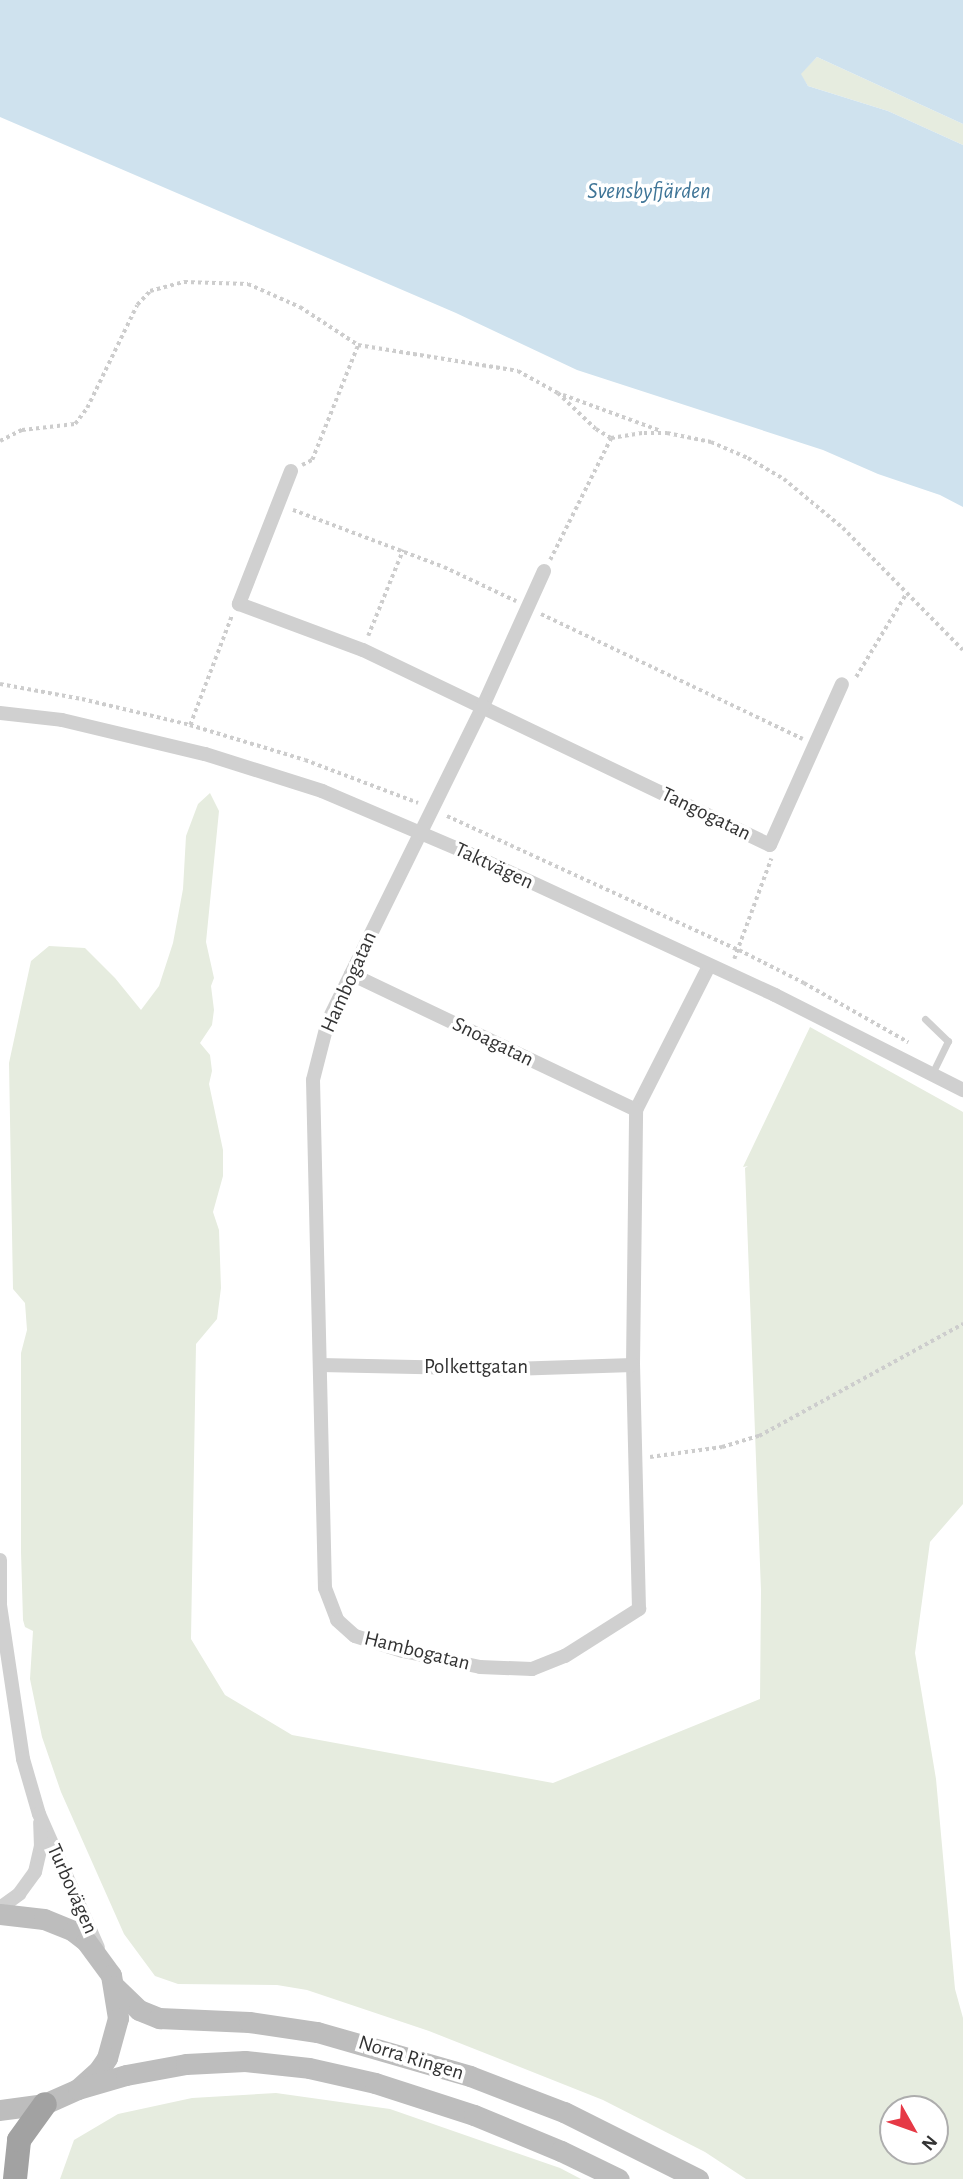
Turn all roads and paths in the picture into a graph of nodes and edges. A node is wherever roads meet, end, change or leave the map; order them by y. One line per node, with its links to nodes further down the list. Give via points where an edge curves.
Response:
1 (358, 345): 2 (path, via 505,367); 5 (path, via 300,307 255,286 222,281 164,285 150,291 137,305 75,424 22,430); 6 (path, via 312,460)
2 (558, 393): 3 (path); 4 (path)
3 (667, 433): 4 (path); 10 (path, via 729,449 784,480 843,528)
4 (611, 438): 9 (path)
5 (0, 441)
6 (291, 471): 7 (street)
7 (278, 504): 8 (path); 11 (street)
8 (403, 550): 12 (path); 13 (path)
9 (544, 571): 12 (street)
10 (906, 593): 14 (path); 15 (path, via 859,675)
11 (239, 604): 13 (street, Tangogatan); 18 (path, via 229,618)
12 (528, 607): 16 (street); 19 (path)
13 (363, 650): 16 (street, Tangogatan)
14 (963, 650)
15 (842, 684): 19 (street, Tangogatan)
16 (484, 706): 20 (street); 21 (street, Tangogatan)
17 (0, 712): 20 (street, Taktvägen, via 62,720 205,754 322,791)
18 (190, 725)
19 (815, 745): 21 (street, Tangogatan)
20 (419, 832): 22 (street, Taktvägen); 23 (street, Hambogatan)
21 (770, 845): 24 (path, via 772,863)
22 (709, 966): 24 (street, Taktvägen); 28 (street, Hambogatan)
23 (351, 974): 28 (street, Snoagatan); 30 (street, Hambogatan, via 328,1021 313,1080)
24 (728, 974): 26 (street, Taktvägen)
25 (925, 1019): 26 (lane, via 948,1041)
26 (932, 1074): 27 (street, Taktvägen)
27 (963, 1090)
28 (636, 1110): 31 (street, Hambogatan)
29 (963, 1324): 32 (path, via 758,1436 722,1447)
30 (320, 1365): 31 (street, Polkettgatan, via 511,1369); 32 (street, Hambogatan, via 325,1588 337,1620 355,1636 480,1667 532,1669 565,1656 639,1609)
31 (633, 1365): 32 (street, Hambogatan)
32 (635, 1459)
33 (0, 1560): 34 (street, Turbovägen)
34 (0, 1605): 35 (street, Turbovägen, via 21,1747)
35 (39, 1814): 36 (street, Turbovägen, via 41,1847 35,1872 19,1894); 38 (street, Turbovägen)
36 (0, 1908)
37 (0, 1914): 38 (main road, via 57,1923 86,1941)
38 (104, 1963): 39 (main road)
39 (114, 1986): 40 (main road, via 118,2018 114,2041 99,2070); 45 (main road, Norra Ringen, via 139,2010 159,2018 249,2022 317,2032 457,2072 564,2112)
40 (78, 2089): 41 (main road); 44 (main road, Norra Ringen, via 186,2064 245,2061 309,2068 375,2083 474,2115)
41 (45, 2104): 42 (main road); 43 (highway, via 19,2140)
42 (0, 2110)
43 (15, 2179)
44 (619, 2179)
45 (698, 2179)

